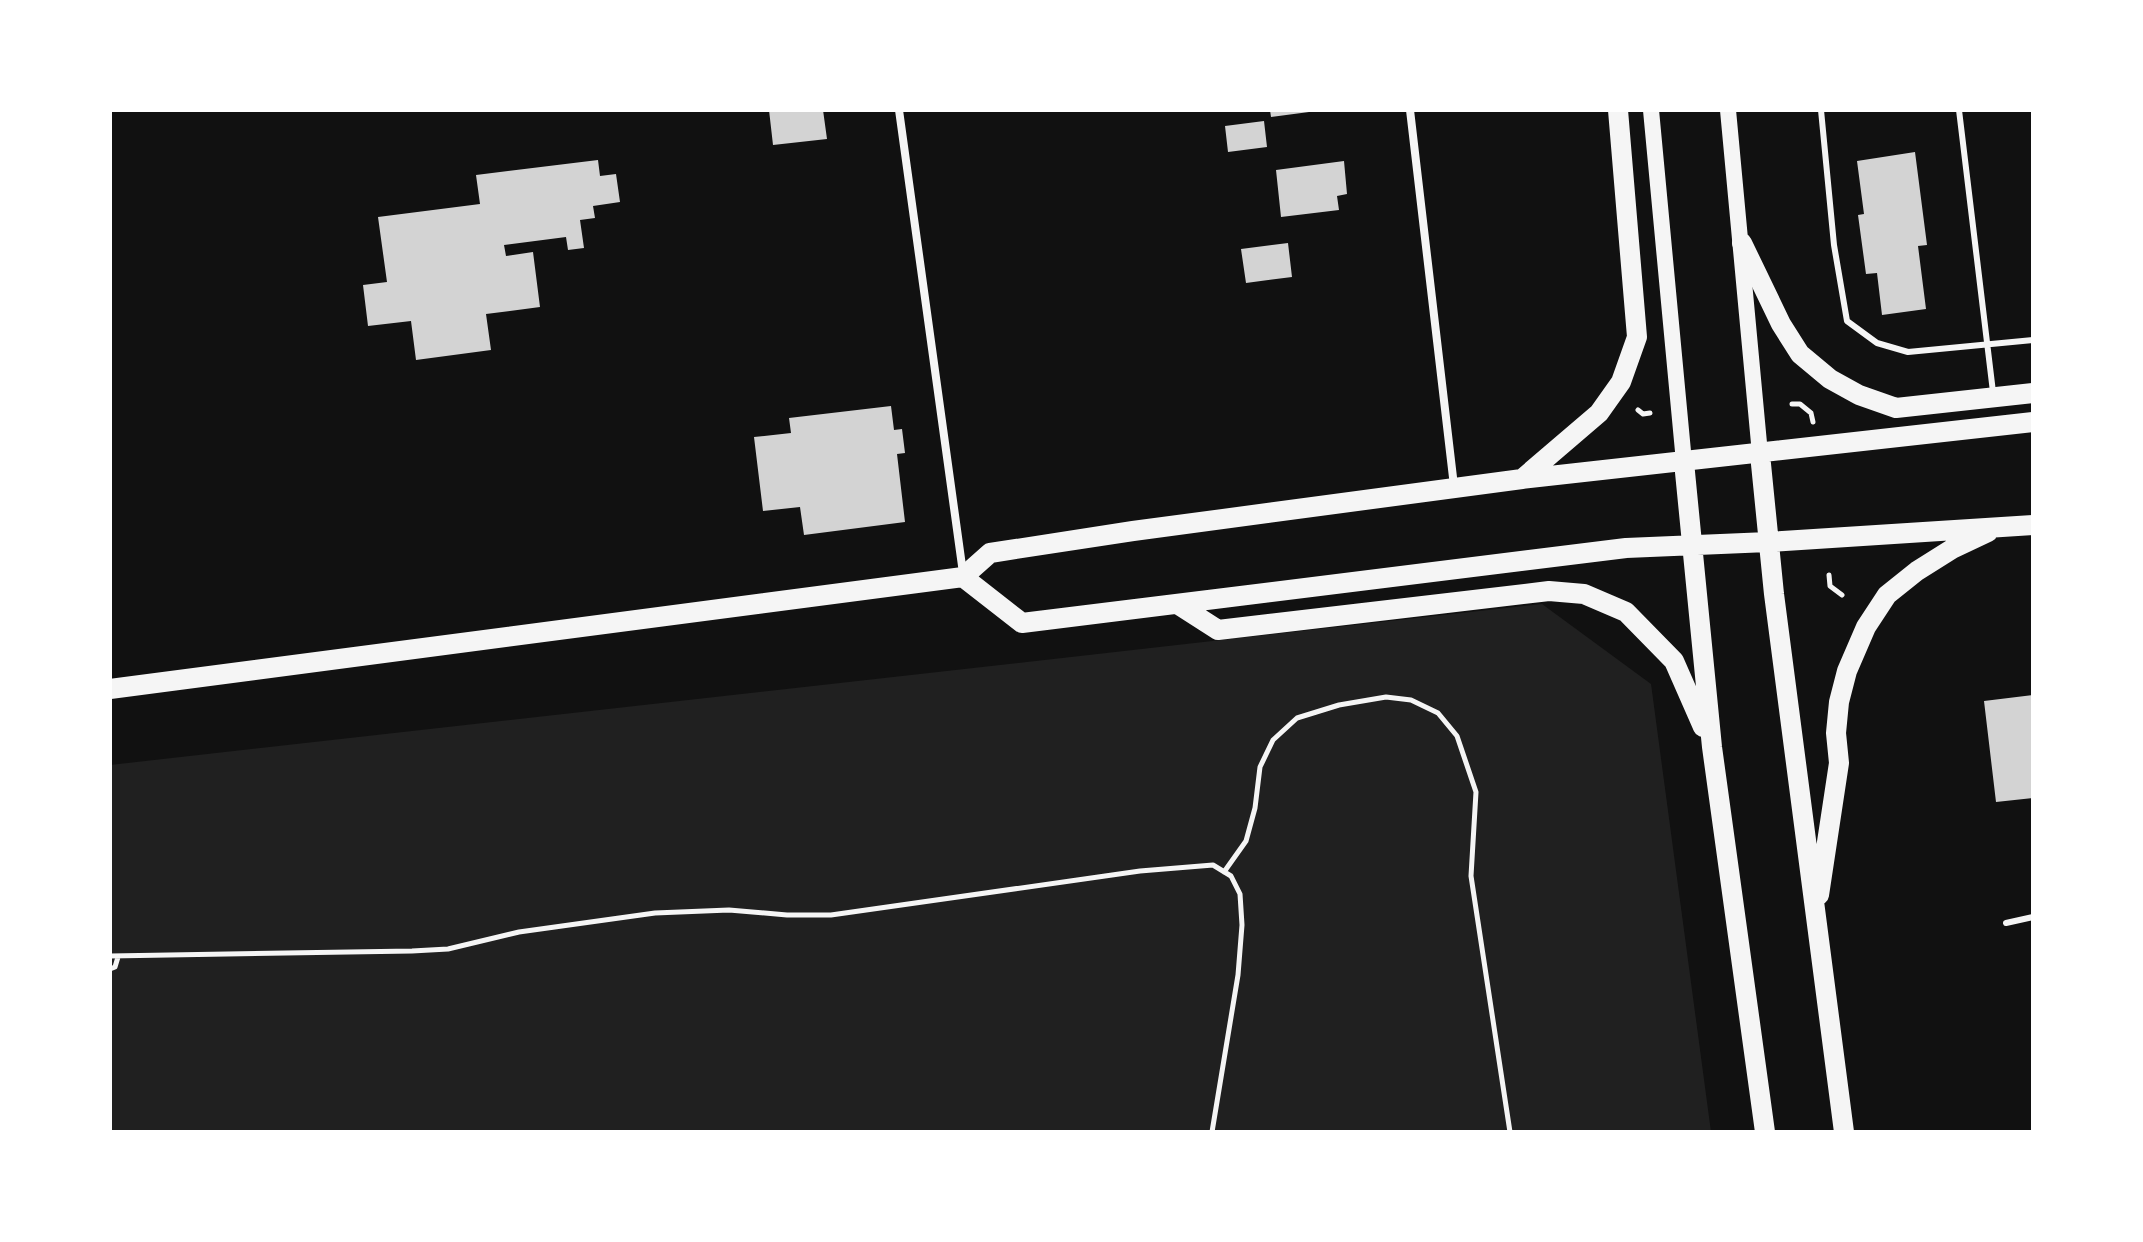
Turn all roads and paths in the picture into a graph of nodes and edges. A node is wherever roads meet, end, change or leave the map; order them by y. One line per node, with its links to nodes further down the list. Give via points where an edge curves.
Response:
1 (899, 110): 27 (street)
2 (1410, 110): 21 (street)
3 (1618, 110): 20 (main road, via 1637,337 1621,382 1599,413)
4 (1651, 110): 19 (main road)
5 (1728, 110): 8 (main road)
6 (1821, 110): 10 (lane, via 1847,321 1877,343 1908,352)
7 (1959, 110): 10 (lane)
8 (1742, 243): 12 (main road, via 1800,354 1830,379 1896,408); 18 (main road)
9 (2033, 340): 10 (lane)
10 (1987, 346): 12 (lane)
11 (2033, 393): 12 (main road)
12 (1993, 397)
13 (1792, 404): 17 (path, via 1802,402)
14 (1638, 410): 15 (path)
15 (1650, 413)
16 (2033, 422): 18 (main road)
17 (1813, 423)
18 (1760, 454): 19 (main road); 24 (main road)
19 (1684, 462): 20 (main road); 25 (main road)
20 (1522, 479): 21 (main road)
21 (1454, 487): 27 (main road, via 990,553)
22 (2033, 525): 23 (main road)
23 (1997, 528): 24 (main road); 34 (main road, via 1917,571 1887,595 1866,627 1839,702 1839,763)
24 (1768, 542): 25 (main road); 34 (main road)
25 (1690, 543): 29 (main road); 31 (main road)
26 (1829, 575): 28 (path, via 1830,586)
27 (963, 577): 29 (main road, via 1022,623); 30 (main road)
28 (1842, 595)
29 (1179, 605): 31 (main road, via 1218,630 1549,591 1584,594 1626,612 1674,661)
30 (110, 689)
31 (1712, 747): 41 (main road)
32 (1224, 872): 37 (path, via 1213,865 1177,867 831,915 655,913 519,932 448,949); 39 (path, via 1240,894 1242,925); 40 (path, via 1246,841 1260,767 1273,740 1297,718 1386,697 1411,700 1438,713 1457,736 1476,792 1471,876)
33 (2033, 917): 35 (lane)
34 (1816, 918): 42 (main road)
35 (2006, 923)
36 (110, 956): 37 (path)
37 (118, 957): 38 (path)
38 (110, 969)
39 (1212, 1132)
40 (1510, 1132)
41 (1765, 1132)
42 (1844, 1132)

